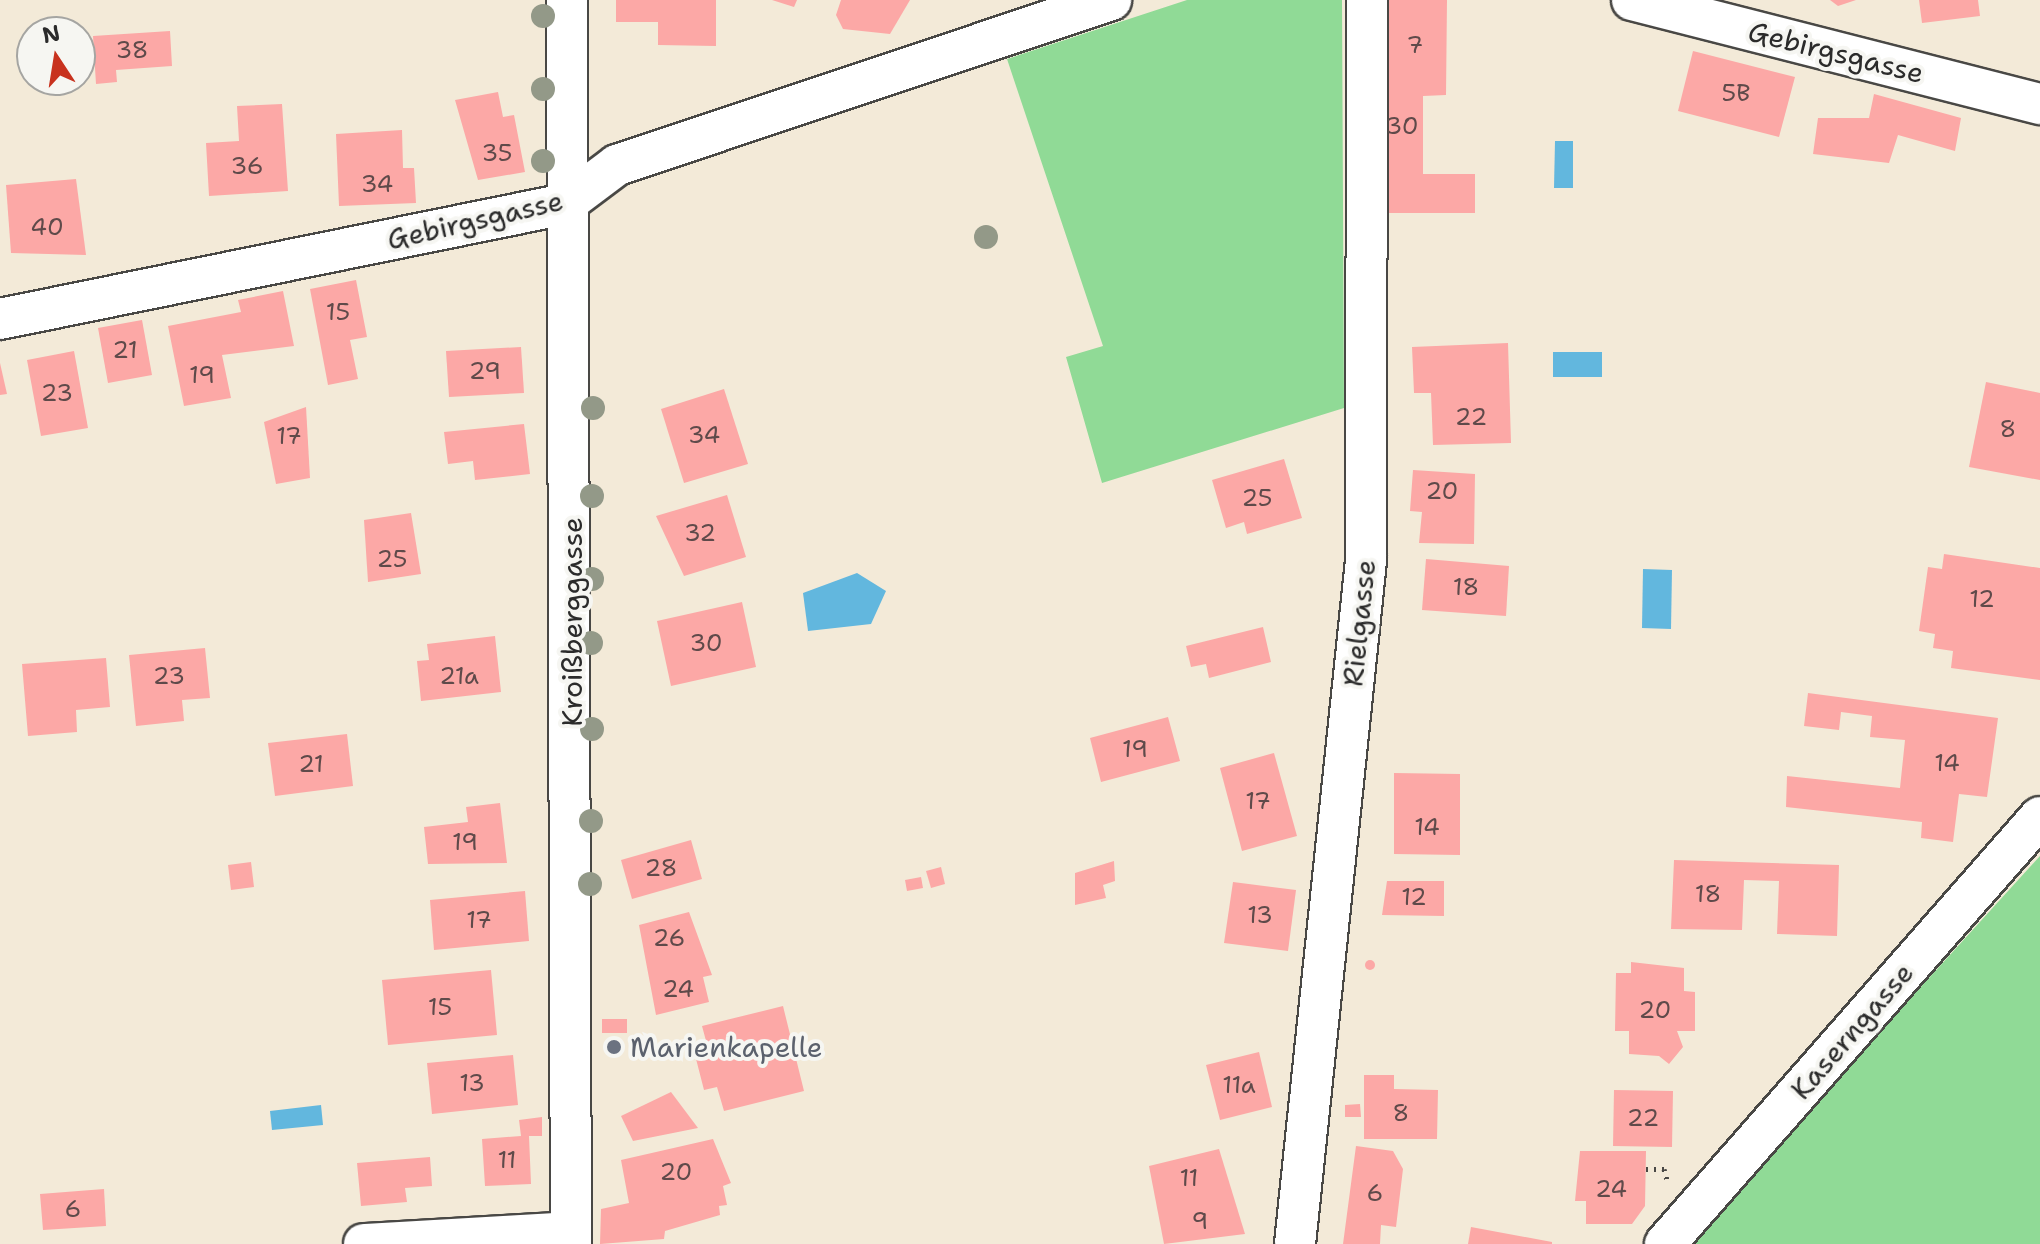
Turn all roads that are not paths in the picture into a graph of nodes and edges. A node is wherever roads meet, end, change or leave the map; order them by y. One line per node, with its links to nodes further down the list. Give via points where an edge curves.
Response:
1 (567, 0): 6 (street, Kroißberggasse)
2 (1111, 0): 6 (street, Gebirgsgasse, via 617,165)
3 (1367, 0): 11 (street, Rielgasse, via 1366,560)
4 (1632, 0): 5 (street, Gebirgsgasse)
5 (2040, 104)
6 (565, 204): 7 (street, Gebirgsgasse); 9 (street, Kroißberggasse, via 573,457)
7 (0, 319)
8 (2040, 817): 12 (street, Kaserngasse)
9 (571, 1238): 10 (street)
10 (364, 1244)
11 (1295, 1244)
12 (1665, 1244)

